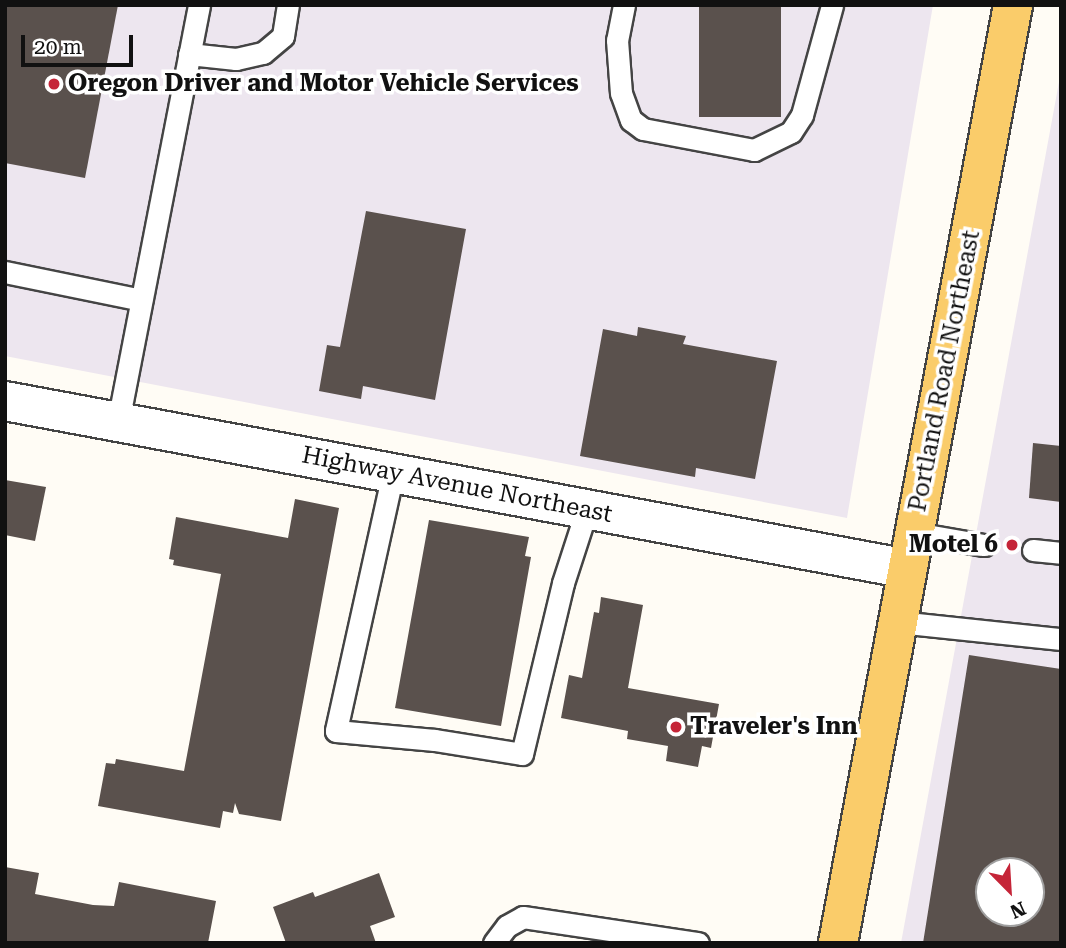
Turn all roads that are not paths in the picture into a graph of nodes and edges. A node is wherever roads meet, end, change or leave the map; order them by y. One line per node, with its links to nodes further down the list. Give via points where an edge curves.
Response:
1 (199, 5): 6 (lane)
2 (288, 5): 6 (lane, via 283,36 263,53 236,59)
3 (624, 5): 4 (lane, via 617,40 621,93 631,120 643,129 754,150 791,132 802,115)
4 (832, 5)
5 (1013, 5): 15 (main road, Portland Road Northeast)
6 (189, 54): 8 (lane)
7 (5, 272): 8 (lane)
8 (141, 300): 10 (lane)
9 (5, 401): 10 (street, Highway Avenue Northeast)
10 (118, 422): 11 (street, Highway Avenue Northeast)
11 (393, 473): 12 (street, Highway Avenue Northeast); 12 (lane, via 336,731 522,754 563,583)
12 (587, 509): 15 (street, Highway Avenue Northeast)
13 (984, 545): 15 (lane)
14 (1033, 550): 16 (lane)
15 (912, 551): 17 (main road, Portland Road Northeast)
16 (1061, 553)
17 (898, 622): 18 (lane); 21 (main road, Portland Road Northeast)
18 (1061, 639)
19 (494, 943): 20 (lane, via 507,926 523,917)
20 (698, 943)
21 (838, 943)

